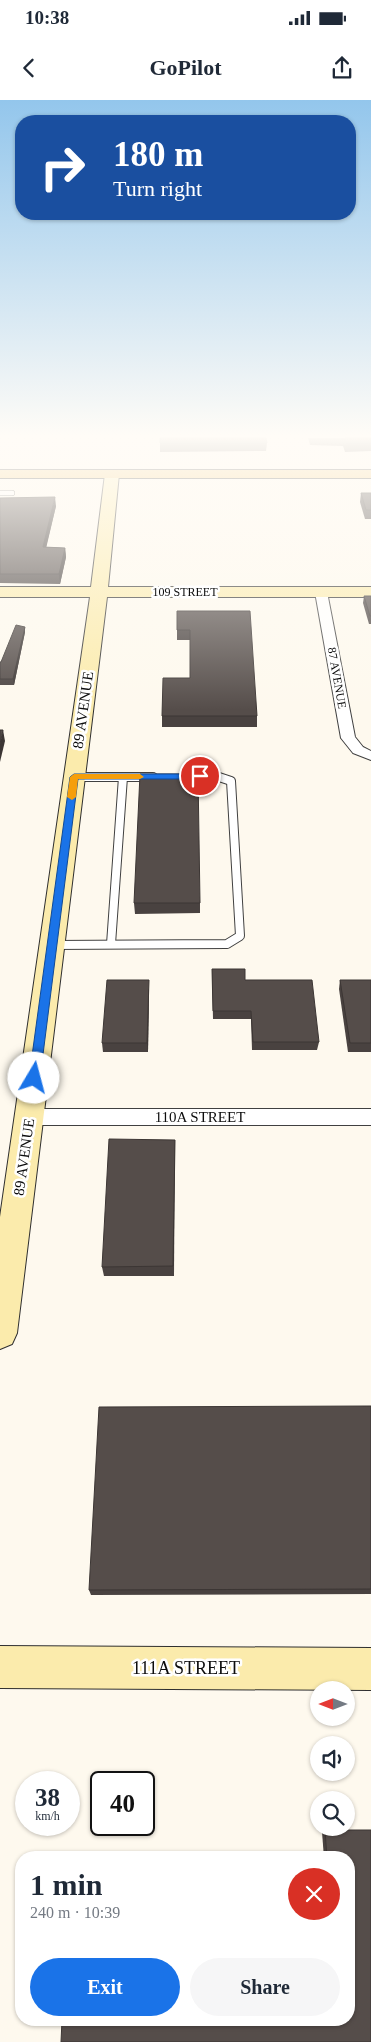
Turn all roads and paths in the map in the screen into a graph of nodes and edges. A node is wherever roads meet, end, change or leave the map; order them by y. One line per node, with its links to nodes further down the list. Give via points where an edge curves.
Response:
1 (106, 529): 3 (street, 89 AVENUE)
2 (0, 592): 3 (street, 109 STREET)
3 (99, 592): 4 (street, 109 STREET); 7 (street, 89 AVENUE)
4 (321, 592): 5 (street, 109 STREET); 6 (street, 87 AVENUE, via 348,738 358,750)
5 (371, 592)
6 (369, 755)
7 (74, 777): 8 (lane); 12 (street, 89 AVENUE)
8 (123, 777): 9 (lane); 11 (lane)
9 (162, 777)
10 (171, 777): 11 (lane, via 219,776 231,781 240,936 227,944)
11 (111, 944): 12 (lane)
12 (52, 945): 13 (street, 89 AVENUE)
13 (29, 1117): 14 (street, 110A STREET); 15 (street, 89 AVENUE)
14 (371, 1117)
15 (0, 1333)
16 (0, 1667): 17 (street, 111A STREET)
17 (371, 1669)

